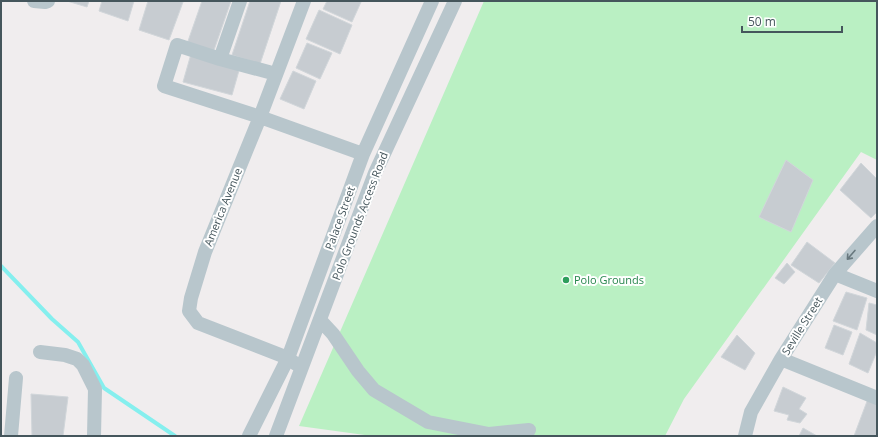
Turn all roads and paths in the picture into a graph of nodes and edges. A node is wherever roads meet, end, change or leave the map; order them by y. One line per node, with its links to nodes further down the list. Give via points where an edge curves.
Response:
1 (34, 1): 2 (street)
2 (48, 1)
3 (240, 1): 7 (street)
4 (304, 1): 8 (street, America Avenue)
5 (432, 1): 10 (street, Palace Street)
6 (455, 1): 14 (street, Polo Grounds Access Road, via 375,173)
7 (220, 59): 8 (street); 9 (street, via 177,45 164,86)
8 (276, 74): 9 (street, America Avenue)
9 (260, 117): 10 (street); 16 (street, America Avenue, via 205,252 190,298 189,311 198,323)
10 (363, 154): 16 (street, Palace Street)
11 (877, 226): 12 (street, Seville Street, one-way to 12)
12 (835, 274): 13 (street); 17 (street, Seville Street)
13 (877, 291)
14 (320, 320): 18 (street, Polo Grounds Access Road); 21 (street, via 374,390 428,422 489,434)
15 (40, 352): 23 (street, via 65,355 77,359 83,365 95,389)
16 (288, 358): 18 (street); 24 (street, Palace Street)
17 (781, 359): 20 (street); 26 (street, Seville Street, via 751,412)
18 (302, 368): 25 (street, Polo Grounds Access Road)
19 (16, 378): 22 (street)
20 (877, 398)
21 (529, 430)
22 (11, 436)
23 (94, 436)
24 (249, 436)
25 (276, 436)
26 (744, 436)

